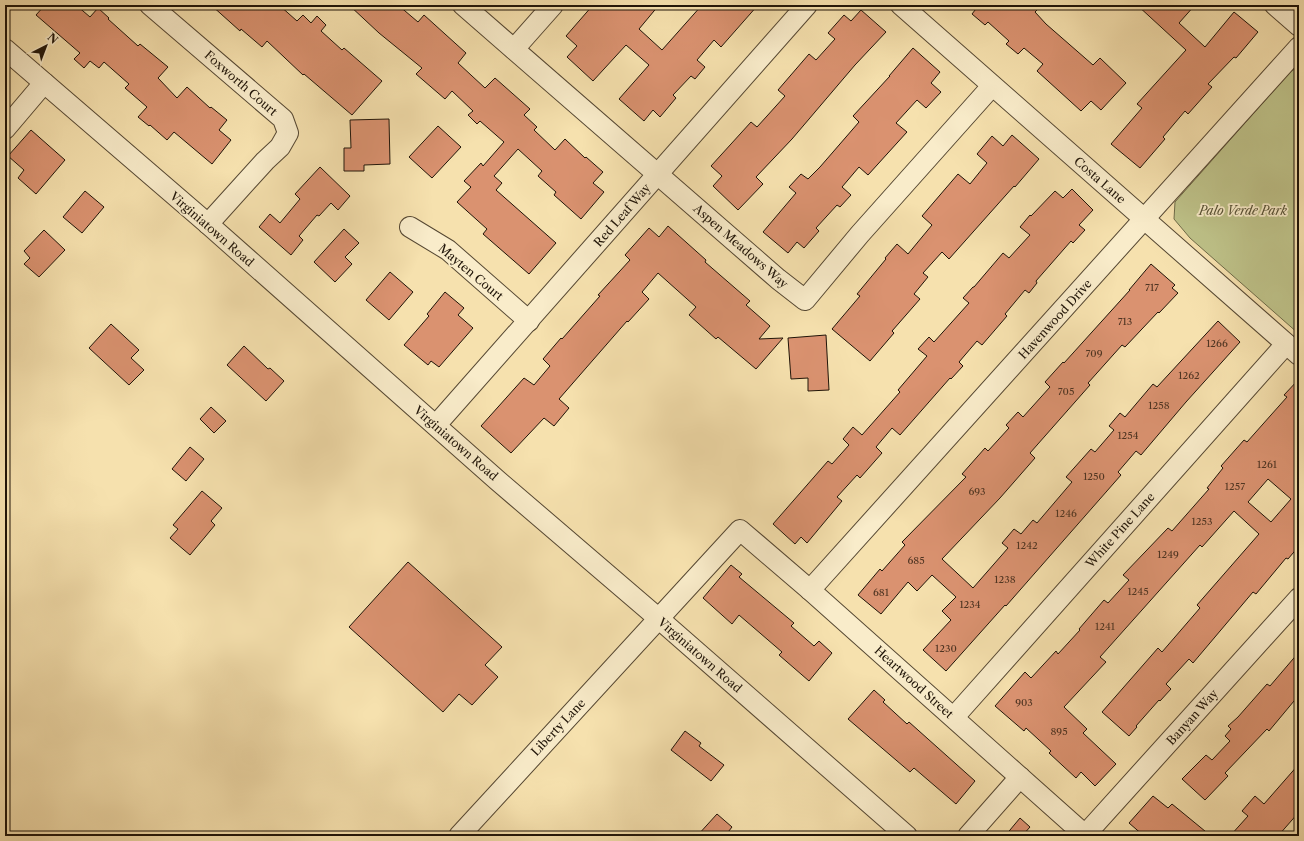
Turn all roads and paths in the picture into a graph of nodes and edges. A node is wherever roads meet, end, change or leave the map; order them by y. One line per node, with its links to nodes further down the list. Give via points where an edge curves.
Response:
1 (150, 5): 16 (street, Foxworth Court, via 282,119 288,133 280,147)
2 (463, 5): 10 (street, Aspen Meadows Way)
3 (553, 5): 10 (street)
4 (807, 5): 14 (street, Red Leaf Way)
5 (901, 5): 12 (street, Costa Lane)
6 (1275, 5): 7 (street)
7 (1299, 26)
8 (1299, 47): 15 (street, Havenwood Drive)
9 (5, 49): 11 (street, Virginiatown Road)
10 (514, 49): 14 (street, Aspen Meadows Way)
11 (44, 83): 13 (street); 16 (street, Virginiatown Road)
12 (992, 86): 14 (street, Aspen Meadows Way, via 804,300); 15 (street, Costa Lane)
13 (5, 129)
14 (658, 174): 18 (street, Red Leaf Way)
15 (1145, 219): 19 (street, Costa Lane); 22 (street, Havenwood Drive)
16 (208, 224): 20 (street, Virginiatown Road)
17 (410, 227): 18 (street, Mayten Court, via 448,250)
18 (529, 321): 20 (street, Red Leaf Way)
19 (1292, 349): 25 (street, White Pine Lane)
20 (436, 425): 24 (street, Virginiatown Road)
21 (740, 530): 22 (street, Heartwood Street); 24 (street, Liberty Lane)
22 (810, 590): 25 (street, Heartwood Street)
23 (1299, 598): 30 (street, Banyan Way)
24 (658, 618): 27 (street, Liberty Lane); 28 (street, Virginiatown Road)
25 (954, 717): 26 (street, Heartwood Street)
26 (1020, 777): 29 (street); 30 (street, Heartwood Street)
27 (459, 836)
28 (906, 836)
29 (968, 836)
30 (1086, 836)

